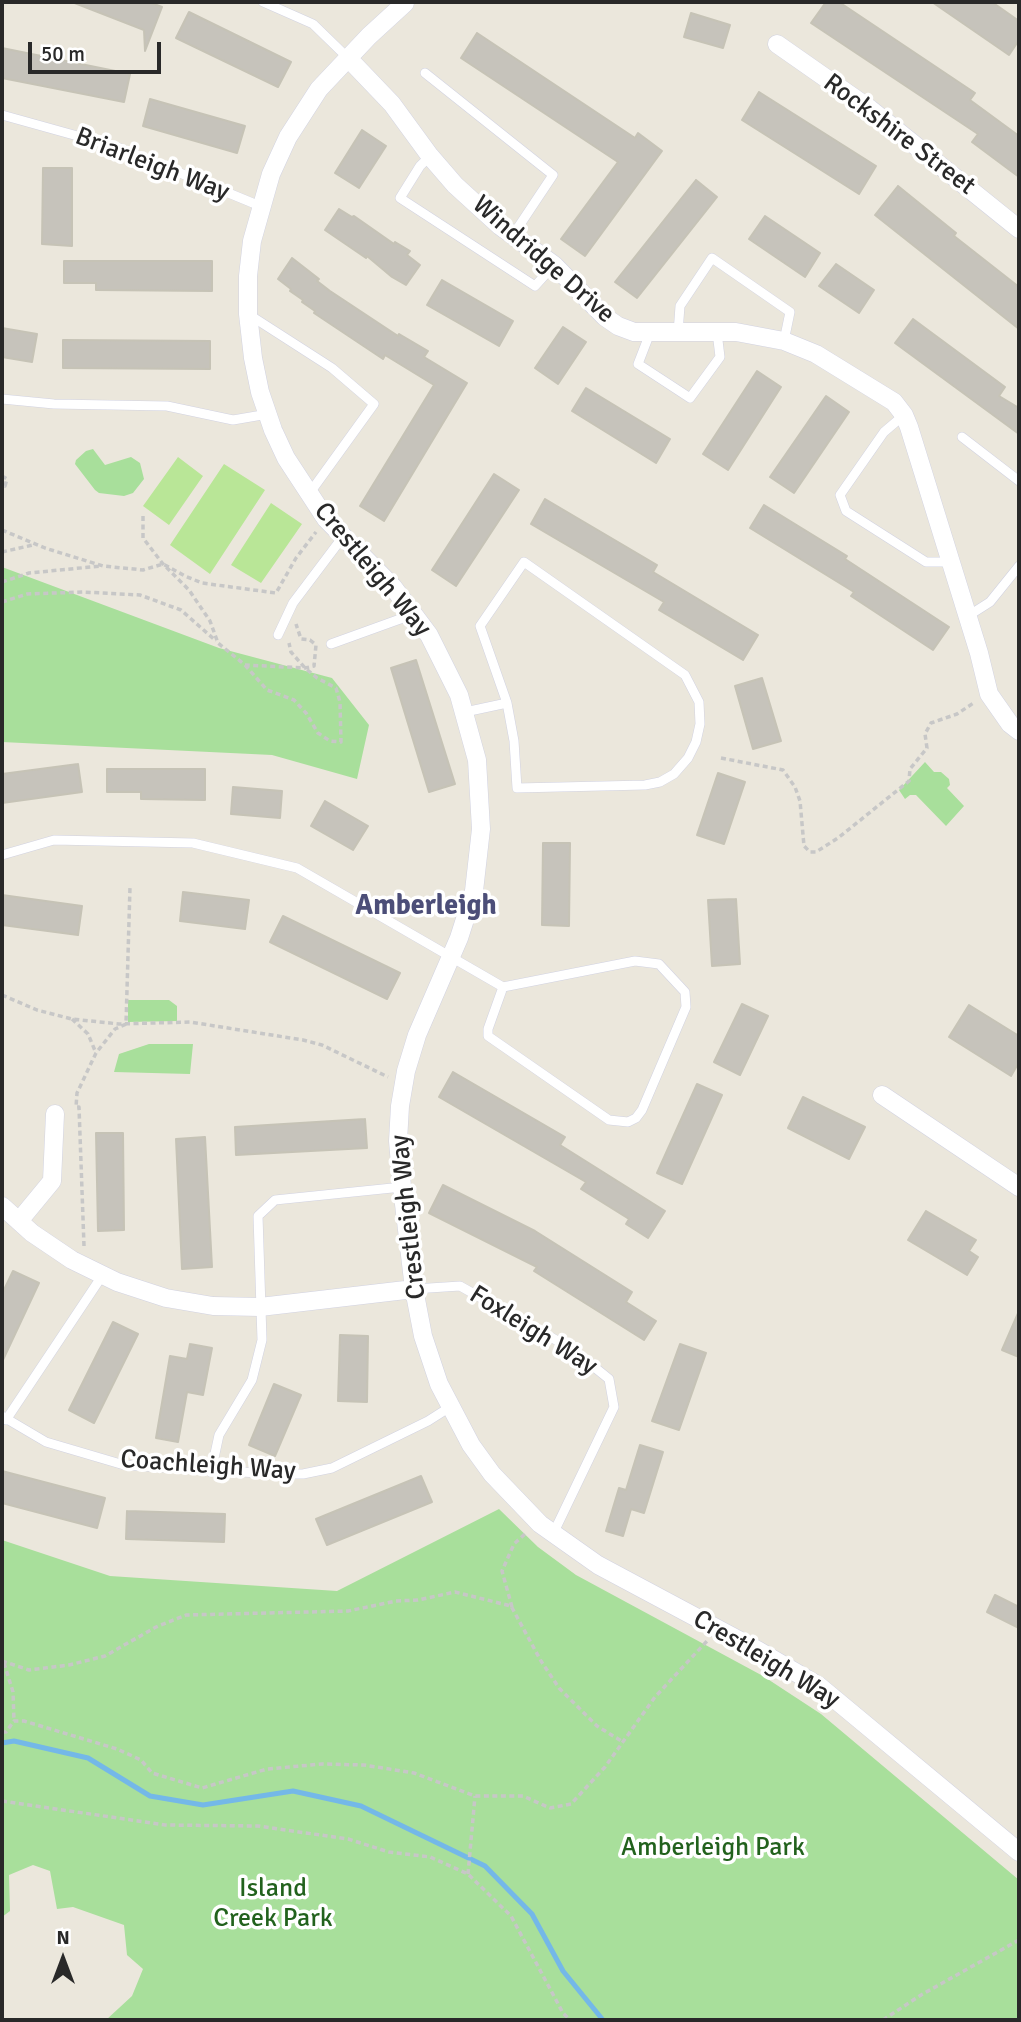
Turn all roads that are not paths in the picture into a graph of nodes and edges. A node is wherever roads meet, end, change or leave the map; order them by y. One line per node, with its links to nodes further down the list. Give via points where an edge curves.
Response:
1 (263, 2): 4 (lane, via 313,24)
2 (405, 3): 4 (street, Crestleigh Way)
3 (776, 44): 9 (street, Rockshire Street, via 870,109)
4 (348, 58): 7 (street, Windridge Drive, via 392,104); 8 (street, Crestleigh Way, via 319,89 288,137)
5 (425, 73): 10 (lane, via 553,175)
6 (2, 115): 8 (lane, Briarleigh Way, via 117,147)
7 (430, 156): 10 (street, Windridge Drive); 11 (lane, via 400,198 535,286)
8 (260, 206): 12 (street, Crestleigh Way, via 248,276)
9 (1019, 229)
10 (513, 235): 11 (street, Windridge Drive)
11 (554, 265): 13 (street, Windridge Drive, via 605,317 634,332)
12 (248, 314): 18 (street, Crestleigh Way, via 253,358); 22 (lane, via 332,368 374,404)
13 (650, 332): 14 (street, Windridge Drive); 15 (lane, via 638,365 690,398 720,357)
14 (678, 332): 15 (street, Windridge Drive); 16 (lane, via 680,306 712,258 790,312)
15 (717, 332): 16 (street, Windridge Drive)
16 (784, 341): 19 (street, Windridge Drive, via 884,394)
17 (2, 399): 18 (lane, via 167,407 233,420)
18 (268, 414): 22 (street, Crestleigh Way)
19 (904, 415): 24 (street, Windridge Drive); 24 (lane, via 884,432 840,495 846,511 926,562)
20 (962, 437): 21 (lane)
21 (1019, 481)
22 (308, 495): 23 (street, Crestleigh Way)
23 (342, 538): 26 (street, Crestleigh Way); 28 (lane, via 293,603)
24 (951, 562): 27 (street, Windridge Drive)
25 (1019, 566): 27 (lane, via 990,602)
26 (414, 614): 29 (lane); 31 (street, Crestleigh Way, via 445,663)
27 (968, 616): 32 (street, Windridge Drive, via 989,694)
28 (283, 635)
29 (331, 644)
30 (507, 704): 30 (lane, via 517,788 660,782 688,758 700,724 699,702 685,675 524,562 480,626); 31 (lane)
31 (465, 712): 34 (street, Crestleigh Way, via 477,760 481,829 474,891)
32 (1019, 731)
33 (2, 855): 34 (lane, via 54,839 193,843 297,868)
34 (450, 958): 35 (lane); 38 (street, Crestleigh Way, via 416,1034 406,1071 398,1141)
35 (503, 987): 35 (lane, via 488,1036 609,1120 636,1118 686,1007 685,992 659,964 635,961)
36 (882, 1096): 39 (street)
37 (55, 1114): 41 (street, via 52,1181)
38 (402, 1186): 43 (street, Crestleigh Way); 44 (lane, via 275,1200 258,1216)
39 (1019, 1187)
40 (2, 1206): 41 (street)
41 (19, 1221): 42 (street)
42 (102, 1276): 44 (street, via 166,1298 212,1306); 46 (lane)
43 (414, 1289): 44 (street); 45 (street, Crestleigh Way, via 423,1336); 48 (lane, Foxleigh Way, via 460,1286 572,1349 609,1378 614,1407)
44 (260, 1307): 47 (lane, via 262,1340 252,1380 219,1435)
45 (450, 1407): 47 (lane, Coachleigh Way, via 332,1468 303,1474); 48 (street, Crestleigh Way, via 492,1474)
46 (4, 1418): 47 (lane, Coachleigh Way, via 46,1442 124,1465)
47 (211, 1472)
48 (554, 1534): 49 (street, Crestleigh Way, via 598,1565 819,1686)
49 (1019, 1852)

